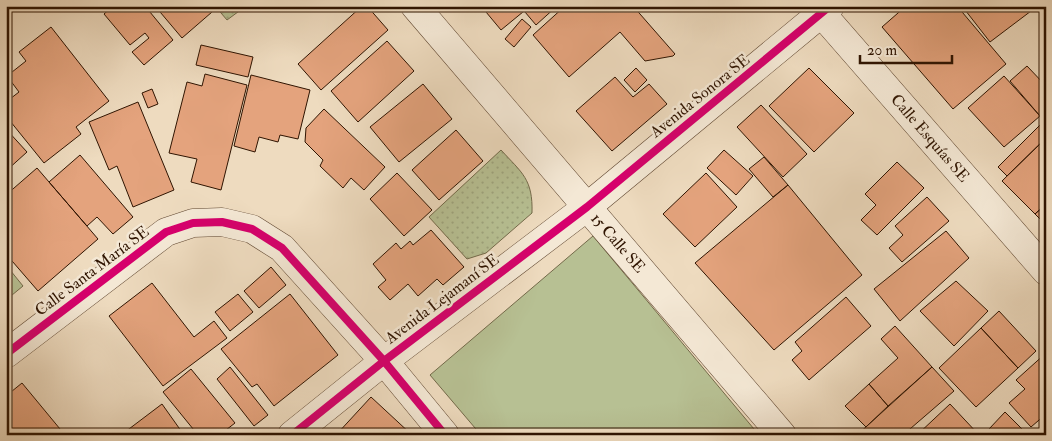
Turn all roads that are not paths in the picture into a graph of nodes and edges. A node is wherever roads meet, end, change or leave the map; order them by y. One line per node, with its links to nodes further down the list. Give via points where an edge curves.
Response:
1 (415, 6): 3 (street, 15 Calle SE)
2 (822, 9): 3 (street, Avenida Sonora SE); 4 (street, Calle Esquías SE)
3 (587, 207): 6 (street, Avenida Lejamaní SE); 9 (street, 15 Calle SE)
4 (1046, 270)
5 (6, 354): 6 (street, Calle Santa María SE, via 166,232 192,223 222,222 252,229 282,248)
6 (384, 361): 7 (street, Avenida Lejamaní SE); 8 (street, Calle Santa María SE)
7 (292, 435)
8 (445, 435)
9 (782, 435)

